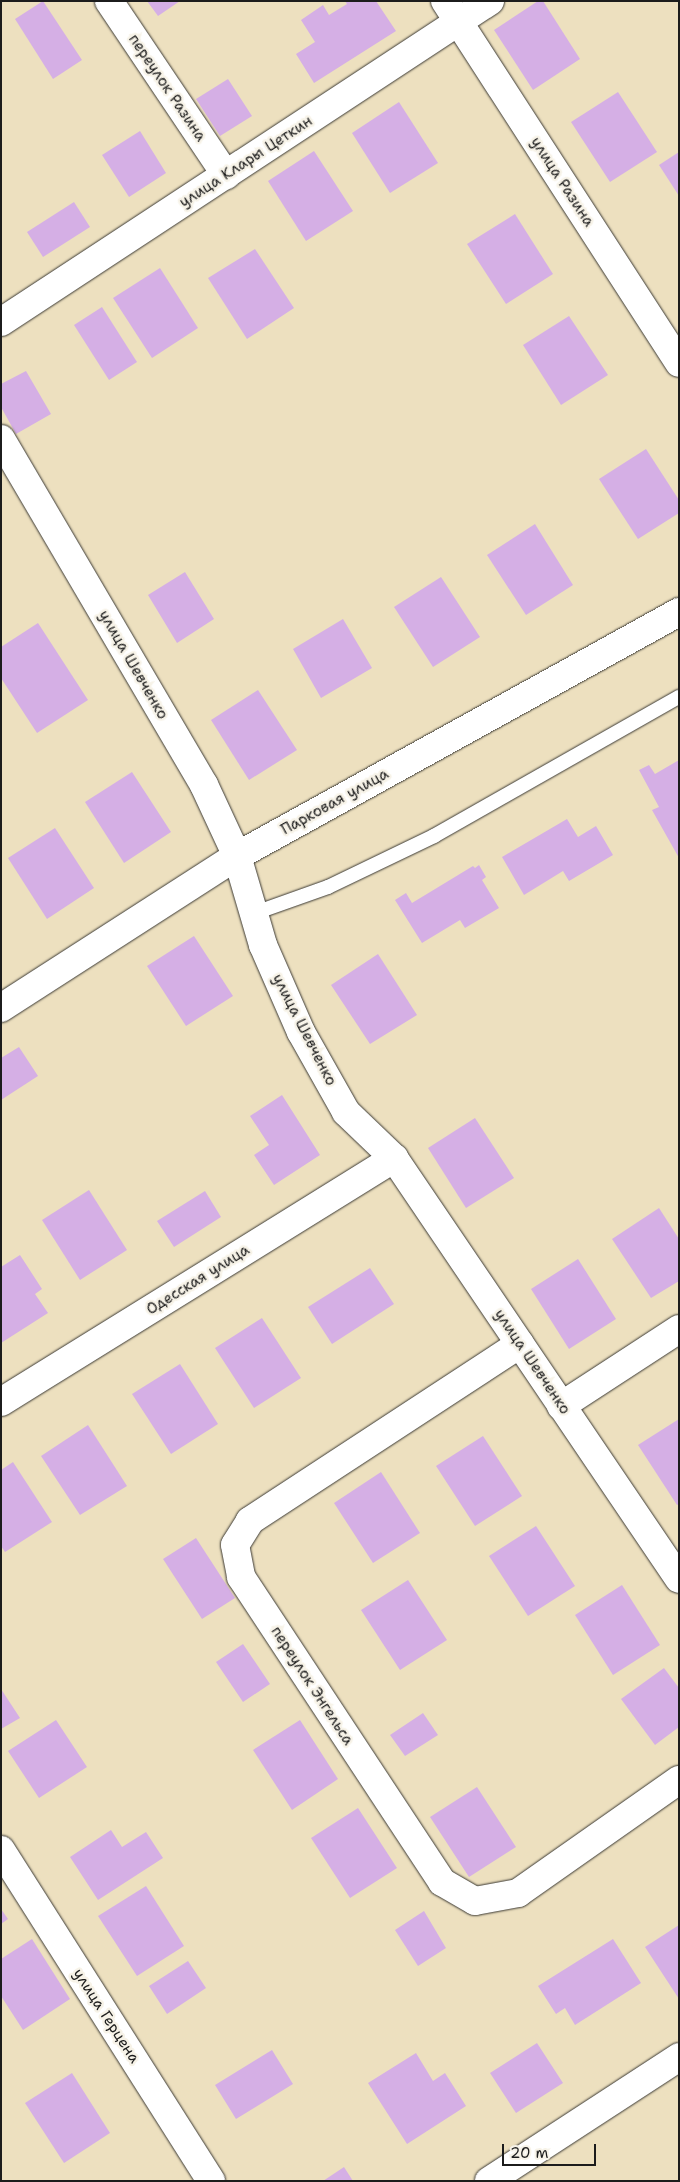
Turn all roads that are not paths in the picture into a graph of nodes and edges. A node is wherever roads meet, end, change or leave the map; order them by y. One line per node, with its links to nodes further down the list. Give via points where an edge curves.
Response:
1 (109, 1): 4 (street, переулок Разина)
2 (490, 1): 3 (street, улица Клары Цеткин)
3 (452, 12): 4 (street, улица Клары Цеткин); 6 (street, улица Разина)
4 (226, 175): 5 (street, улица Клары Цеткин)
5 (1, 322)
6 (679, 363)
7 (1, 439): 10 (street, улица Шевченко, via 204,785)
8 (679, 612): 10 (street, Парковая улица)
9 (679, 697): 11 (lane, via 434,836 328,887)
10 (237, 856): 11 (street, улица Шевченко); 12 (street, Парковая улица)
11 (252, 914): 13 (street, улица Шевченко, via 301,1032 346,1112)
12 (1, 1008)
13 (394, 1158): 15 (street, улица Шевченко); 16 (street, Одесская улица)
14 (679, 1329): 17 (street)
15 (520, 1344): 17 (street, улица Шевченко); 19 (street, переулок Энгельса, via 250,1521 235,1545 241,1577 442,1882 475,1901 518,1893)
16 (1, 1402)
17 (561, 1406): 18 (street, улица Шевченко)
18 (679, 1579)
19 (679, 1780)
20 (1, 1850): 22 (street, улица Герцена)
21 (679, 2057): 23 (street)
22 (211, 2181)
23 (489, 2181)

